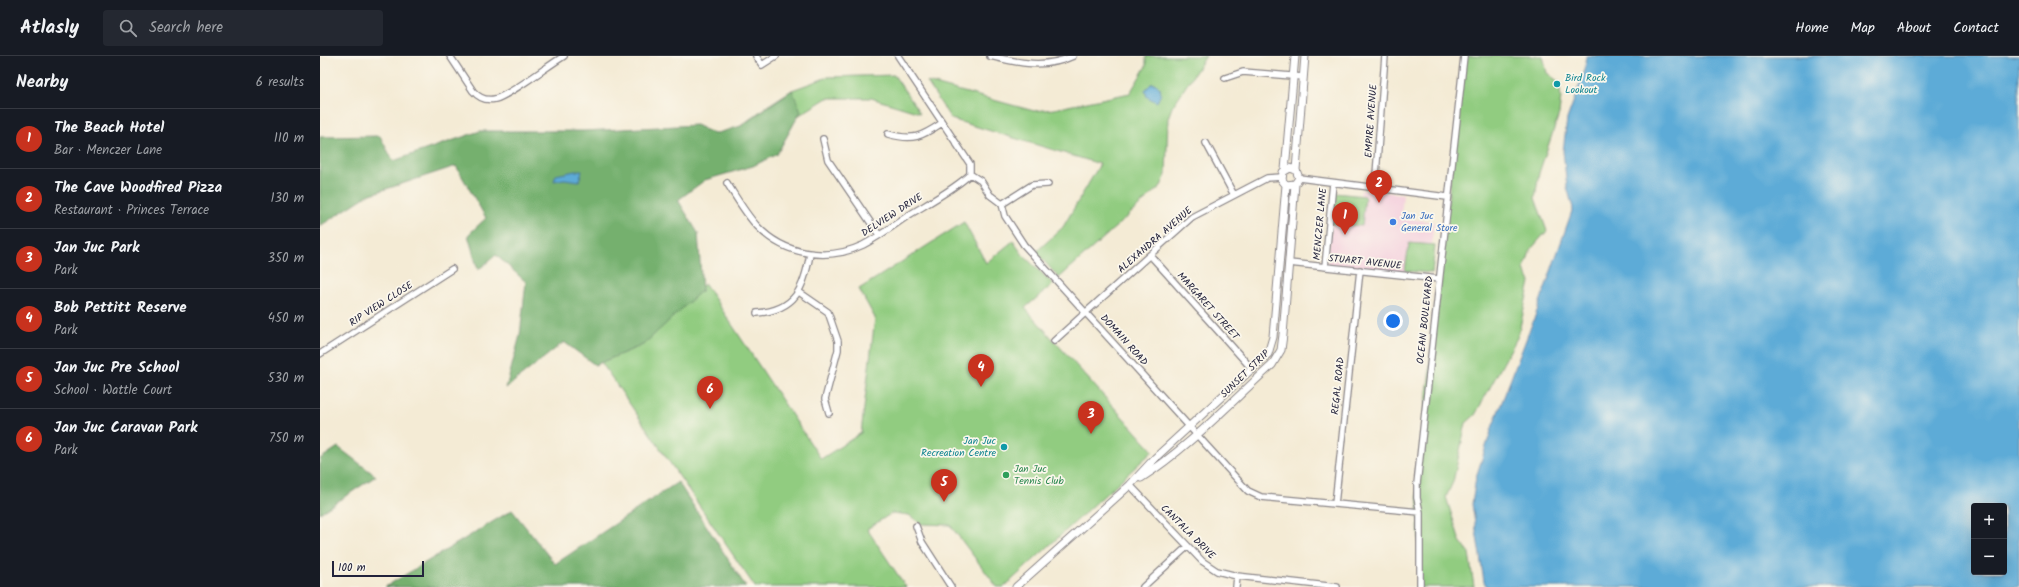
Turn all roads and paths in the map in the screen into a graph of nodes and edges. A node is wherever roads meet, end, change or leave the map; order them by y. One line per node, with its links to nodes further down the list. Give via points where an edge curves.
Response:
1 (450, 56): 2 (street, via 473,91 489,100 502,97)
2 (564, 56)
3 (756, 56): 4 (street, via 762,65)
4 (776, 56)
5 (898, 56): 15 (street)
6 (990, 56): 7 (street, via 1032,64 1051,63)
7 (1073, 56)
8 (1295, 56): 12 (street)
9 (1305, 56): 13 (street, SUNSET STRIP)
10 (1385, 56): 28 (street, EMPIRE AVENUE)
11 (1464, 56): 30 (street, OCEAN BOULEVARD)
12 (1293, 76): 13 (street); 14 (street, via 1243,72); 19 (street)
13 (1303, 77): 20 (street, SUNSET STRIP)
14 (1225, 78)
15 (942, 123): 16 (street, via 915,137 903,138); 21 (street, via 970,164)
16 (888, 134)
17 (823, 139): 32 (street, via 828,160)
18 (1206, 143): 29 (street)
19 (1285, 170): 20 (street); 22 (street)
20 (1296, 170): 23 (street, SUNSET STRIP)
21 (970, 174): 31 (street, DOMAIN ROAD, via 981,181 990,195); 32 (street, DELVIEW DRIVE)
22 (1282, 177): 27 (street); 29 (street, ALEXANDRA AVENUE, via 1266,178)
23 (1297, 181): 24 (street); 27 (street); 35 (street, SUNSET STRIP)
24 (1333, 182): 28 (street); 36 (street, MENCZER LANE)
25 (727, 183): 33 (street, DELVIEW DRIVE, via 751,220 765,234 782,245)
26 (1048, 184): 31 (street, via 1032,185)
27 (1286, 185): 45 (street, SUNSET STRIP, via 1273,344 1268,354)
28 (1375, 188): 30 (street)
29 (1234, 195): 34 (street, ALEXANDRA AVENUE, via 1192,217)
30 (1447, 197): 39 (street, OCEAN BOULEVARD)
31 (1002, 204): 41 (street, DOMAIN ROAD, via 1005,216 1024,245)
32 (879, 235): 33 (street, DELVIEW DRIVE, via 844,252)
33 (810, 254): 40 (street, via 805,279)
34 (1150, 255): 41 (street, ALEXANDRA AVENUE); 45 (street, MARGARET STREET)
35 (1289, 263): 36 (street, STUART AVENUE); 48 (street, SUNSET STRIP, via 1282,344 1278,356)
36 (1325, 266): 38 (street, STUART AVENUE)
37 (452, 269): 44 (street, RIP VIEW CLOSE)
38 (1360, 270): 39 (street, STUART AVENUE); 50 (street, REGAL ROAD)
39 (1438, 279): 51 (street, OCEAN BOULEVARD, via 1417,484)
40 (799, 292): 42 (street, via 783,308); 46 (street, via 828,312 838,341 825,399)
41 (1087, 312): 43 (street, ALEXANDRA AVENUE); 47 (street, DOMAIN ROAD)
42 (757, 313)
43 (1054, 341)
44 (320, 354)
45 (1253, 370): 47 (street, SUNSET STRIP)
46 (829, 413)
47 (1189, 426): 48 (street, DOMAIN ROAD); 49 (street, SUNSET STRIP)
48 (1196, 433): 49 (street, SUNSET STRIP, via 1157,468); 50 (street, DOMAIN ROAD, via 1252,494)
49 (1130, 485): 53 (street, CANTALA DRIVE); 57 (street, SUNSET STRIP)
50 (1335, 504): 51 (street, DOMAIN ROAD)
51 (1420, 512): 61 (street, OCEAN BOULEVARD)
52 (916, 526): 56 (street, via 922,542)
53 (1188, 546): 54 (street, CANTALA DRIVE, via 1209,567); 58 (street)
54 (1238, 576): 55 (street, CANTALA DRIVE); 59 (street)
55 (1310, 586): 60 (street, CANTALA DRIVE)
56 (951, 587)
57 (1016, 587)
58 (1143, 587)
59 (1236, 587)
60 (1337, 587)
61 (1420, 587)

